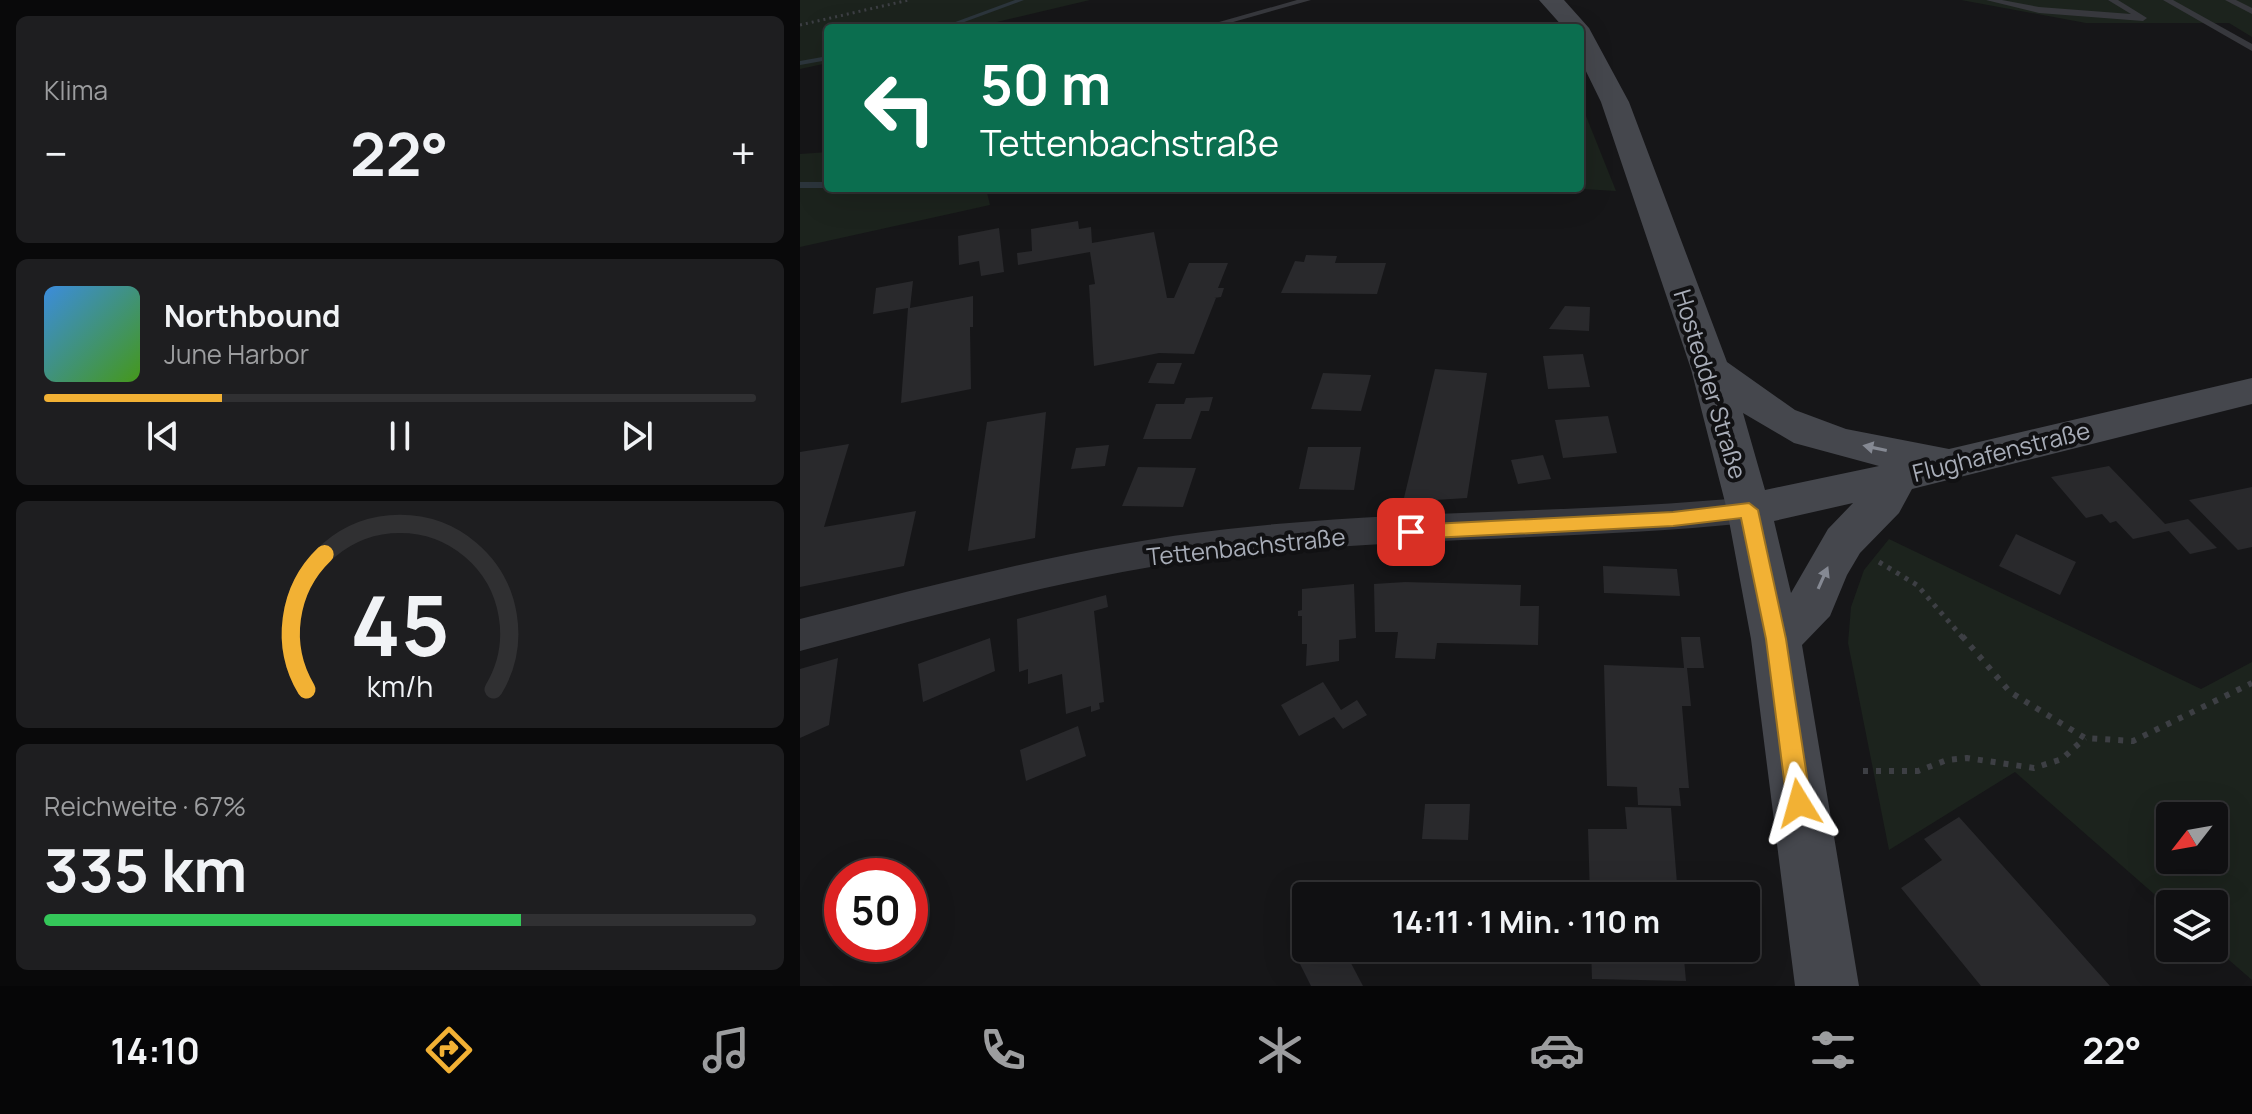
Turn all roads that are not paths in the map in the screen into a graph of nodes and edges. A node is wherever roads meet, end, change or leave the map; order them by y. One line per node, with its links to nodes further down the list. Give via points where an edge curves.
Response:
1 (1307, 0): 8 (lane)
2 (1551, 0): 9 (main road)
3 (1990, 0): 4 (lane, via 2039,10 2143,18)
4 (2112, 0)
5 (2167, 0): 11 (lane)
6 (2229, 0): 7 (lane)
7 (2252, 11)
8 (1217, 24)
9 (1573, 24)
10 (1584, 42): 12 (main road, Hostedder Straße, via 1615,102)
11 (2252, 48)
12 (1710, 369): 14 (main road, one-way to 12, via 1795,427); 16 (main road, Hostedder Straße)
13 (2252, 391): 14 (main road, Flughafenstraße)
14 (1951, 465): 15 (main road, Flughafenstraße)
15 (1897, 477): 16 (main road, Flughafenstraße); 18 (main road, one-way to 15, via 1813,602 1844,541 1883,501)
16 (1749, 510): 17 (street, Tettenbachstraße, via 1230,542 991,585); 18 (main road, Hostedder Straße)
17 (800, 635)
18 (1776, 639): 19 (main road, Hostedder Straße)
19 (1827, 986)

